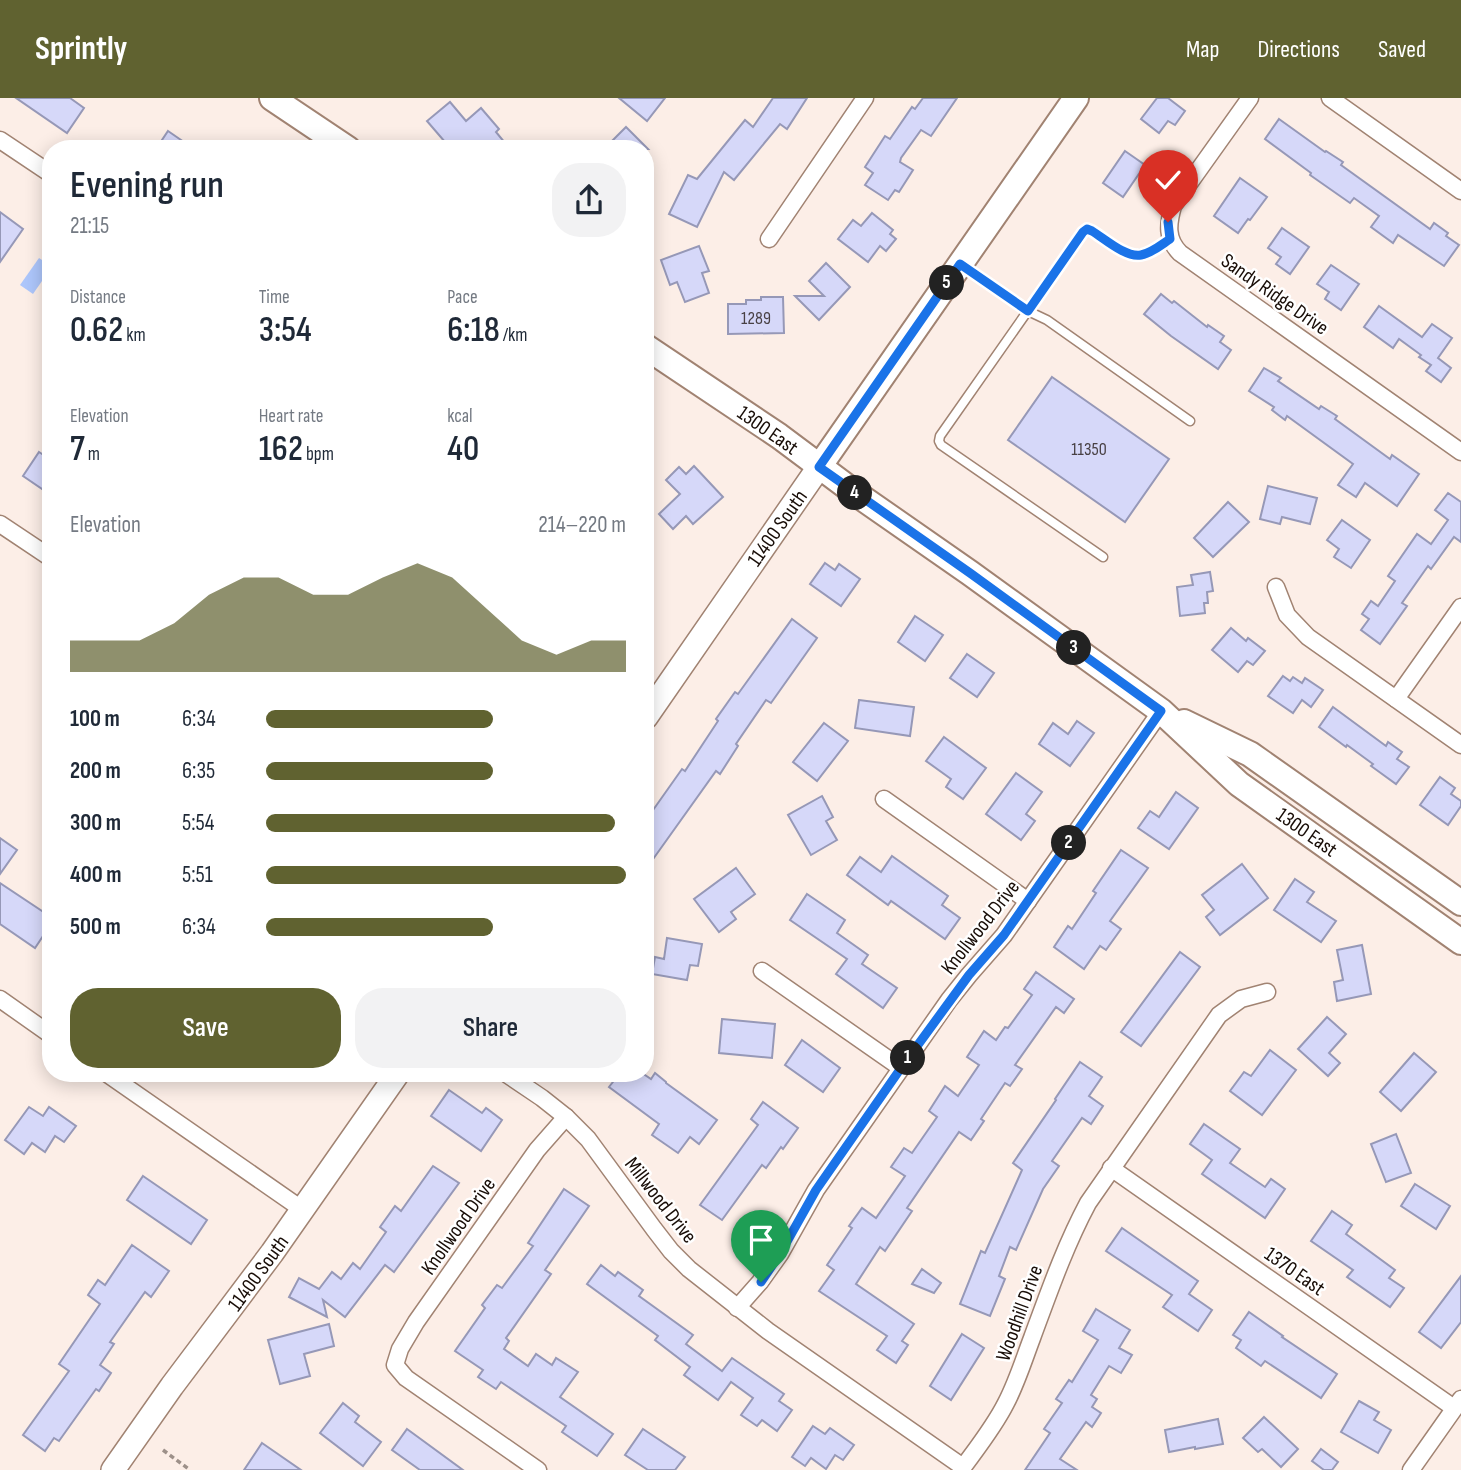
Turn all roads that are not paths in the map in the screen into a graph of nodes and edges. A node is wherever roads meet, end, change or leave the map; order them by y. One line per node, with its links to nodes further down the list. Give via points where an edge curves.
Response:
1 (272, 98): 7 (main road)
2 (865, 98): 10 (street)
3 (1076, 98): 12 (main road, 11400 South)
4 (1250, 98): 11 (street, via 1173,206 1168,222)
5 (1330, 98): 9 (street)
6 (0, 140): 8 (street)
7 (335, 140)
8 (42, 168)
9 (1461, 191)
10 (769, 239)
11 (1170, 239): 13 (lane, via 1150,252 1128,255 1087,229); 16 (street, Sandy Ridge Drive, via 1180,253)
12 (960, 264): 13 (lane); 17 (main road, 11400 South)
13 (1028, 311): 15 (lane); 20 (lane, via 940,436 940,445)
14 (654, 352): 17 (main road, 1300 East)
15 (1190, 421)
16 (1461, 452)
17 (819, 467): 24 (main road, 11400 South); 25 (main road, 1300 East)
18 (0, 524): 19 (street)
19 (42, 552)
20 (1103, 557)
21 (1276, 587): 23 (street, via 1287,615 1308,637)
22 (1461, 607): 23 (street)
23 (1396, 699): 26 (street)
24 (654, 705)
25 (1161, 711): 28 (street, Knollwood Drive); 29 (main road, 1300 East, via 1250,754); 30 (main road, 1300 East, via 1239,784)
26 (1461, 745)
27 (884, 799): 28 (street)
28 (1028, 901): 35 (street, Knollwood Drive)
29 (1461, 903)
30 (1461, 942)
31 (762, 971): 35 (street)
32 (1267, 992): 40 (street, Woodhill Drive, via 1241,999 1219,1015)
33 (0, 999): 34 (street)
34 (42, 1029)
35 (901, 1068): 42 (street, Knollwood Drive, via 816,1190 761,1282)
36 (119, 1082): 41 (street)
37 (392, 1082): 41 (main road, 11400 South)
38 (518, 1082): 39 (street, Millwood Drive)
39 (566, 1117): 42 (street, Millwood Drive, via 588,1139 671,1251); 46 (street, Knollwood Drive, via 537,1150 416,1322 395,1365 406,1378)
40 (1111, 1168): 43 (street, 1370 East); 44 (street, Woodhill Drive, via 1074,1229 1006,1403)
41 (303, 1210): 45 (main road, 11400 South)
42 (737, 1308): 44 (street, Millwood Drive)
43 (1458, 1404): 47 (street)
44 (962, 1469)
45 (113, 1470)
46 (538, 1470)
47 (1410, 1470)

